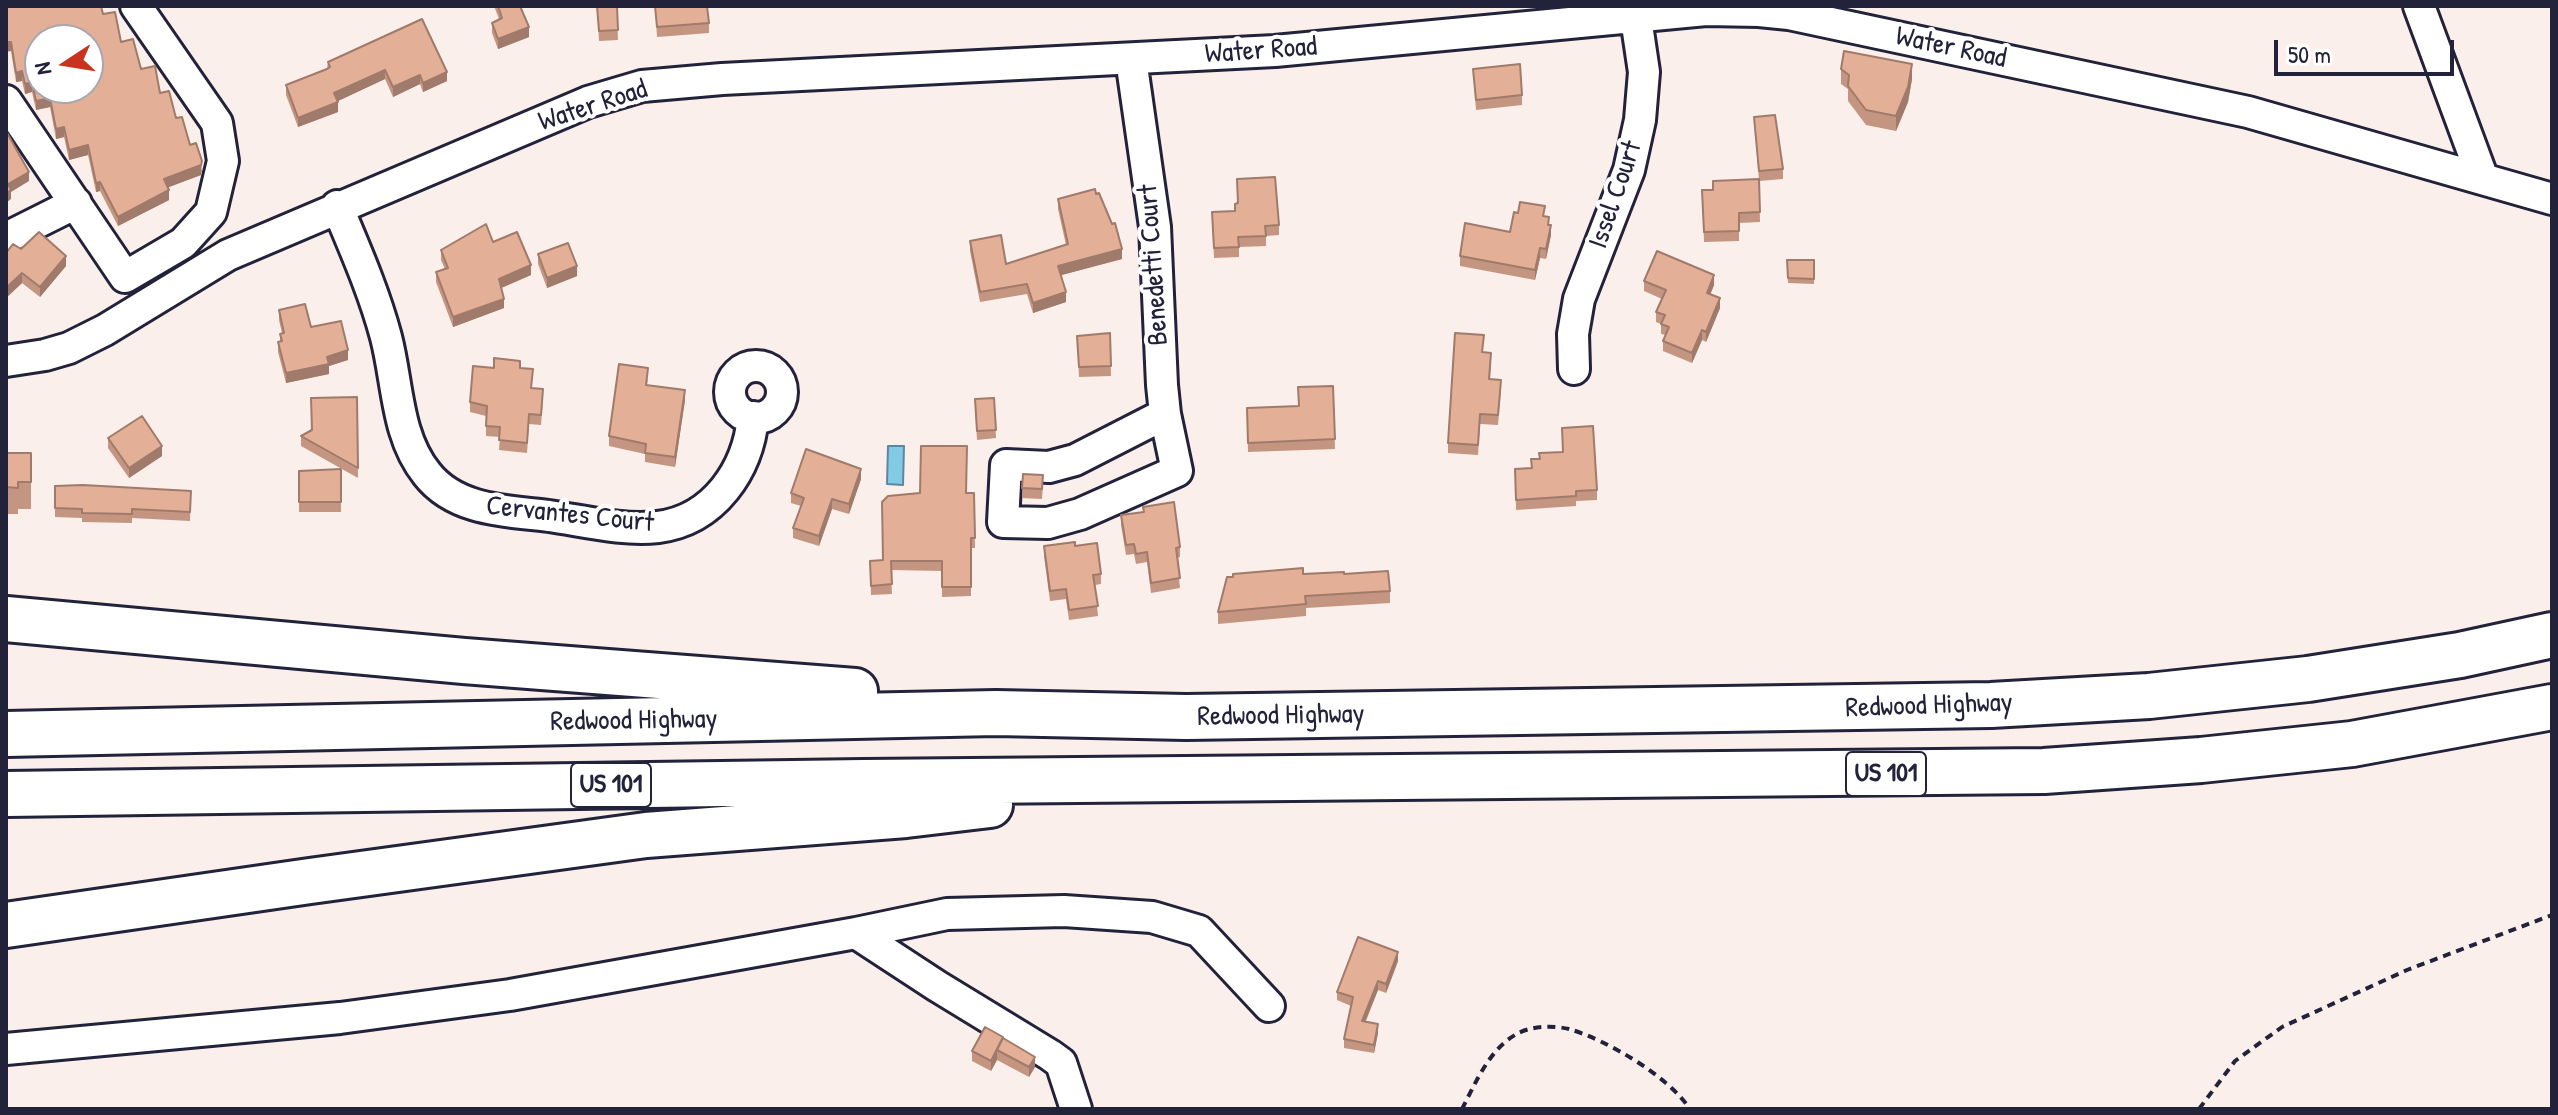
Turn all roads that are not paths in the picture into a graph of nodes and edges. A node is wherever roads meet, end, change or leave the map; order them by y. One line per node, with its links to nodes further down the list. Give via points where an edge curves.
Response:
1 (136, 6): 9 (street, via 217,123 223,161 211,212 183,243 125,277)
2 (2419, 6): 7 (street)
3 (1636, 18): 4 (street, Water Road); 7 (street, Water Road, via 1732,10 1800,16 2248,112); 13 (street, Issel Court, via 1644,72 1640,120 1629,170 1579,299)
4 (1493, 19): 5 (street, Water Road, via 1275,51)
5 (1131, 59): 10 (street, Water Road, via 642,86 588,102); 14 (street, Benedetti Court, via 1155,227)
6 (6, 101): 9 (street)
7 (2483, 179): 8 (street, Water Road)
8 (2552, 199)
9 (76, 203): 11 (street)
10 (337, 206): 12 (street, Water Road, via 228,255 69,348); 15 (street, Cervantes Court, via 381,321 415,459 444,491 466,503 642,528 674,523 704,508 734,478)
11 (6, 238)
12 (6, 361)
13 (1574, 369)
14 (1165, 414): 14 (street, Benedetti Court, via 1177,471 1080,514 1048,523 1003,522 1006,465 1049,467 1075,460)
15 (753, 417)
16 (6, 619): 19 (highway, via 877,693)
17 (2552, 635): 19 (highway, Redwood Highway / US 101, via 2308,679 1991,705 1186,717)
18 (2552, 707): 21 (highway, US 101, via 2352,744 2044,771)
19 (996, 713): 20 (highway, Redwood Highway / US 101)
20 (6, 734)
21 (1215, 779): 22 (highway, US 101); 23 (highway, via 906,815 646,835)
22 (6, 794)
23 (6, 925)
24 (856, 933): 25 (street, via 947,914 1064,911 1152,917 1199,931); 26 (street, via 496,997 340,1018); 27 (street, via 1061,1063)
25 (1269, 1006)
26 (6, 1049)
27 (1076, 1109)

